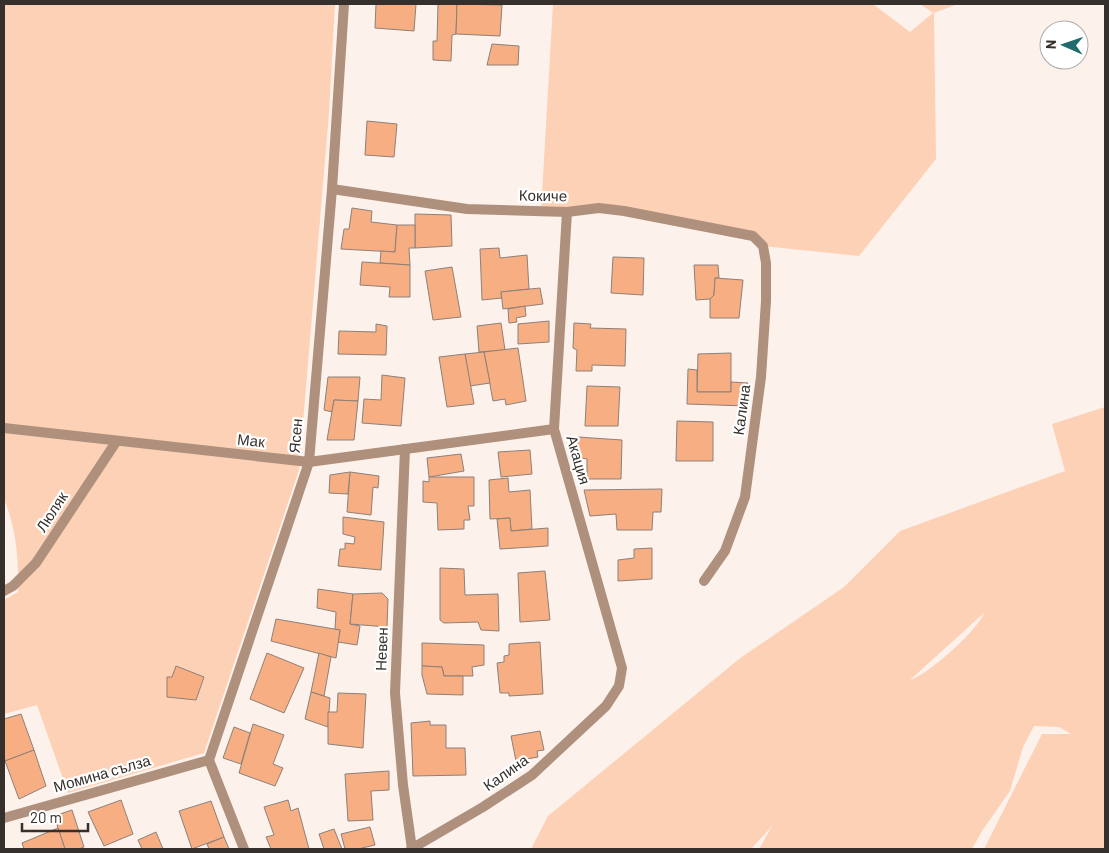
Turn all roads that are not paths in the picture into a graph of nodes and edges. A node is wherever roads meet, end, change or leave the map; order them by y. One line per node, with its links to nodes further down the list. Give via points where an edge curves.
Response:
1 (344, 4): 2 (street, Ясен)
2 (332, 189): 3 (street, Кокиче, via 467,209); 9 (street, Ясен)
3 (567, 212): 4 (street, Кокиче, via 599,208 624,211); 6 (street, Акация)
4 (753, 236): 10 (street, Калина, via 764,246 766,301 761,377 745,497 725,551)
5 (4, 428): 7 (street, Мак)
6 (554, 429): 8 (street, Мак); 12 (street, Акация, via 622,668 619,686)
7 (116, 442): 9 (street, Мак); 11 (street, Люляк, via 36,563)
8 (405, 449): 9 (street, Мак); 16 (street, Невен, via 395,693)
9 (309, 462): 13 (street, Ясен)
10 (704, 582)
11 (4, 591)
12 (606, 706): 16 (street, Калина, via 532,776)
13 (209, 760): 14 (street, Момина сълза); 15 (street)
14 (4, 818)
15 (244, 849)
16 (412, 849)

